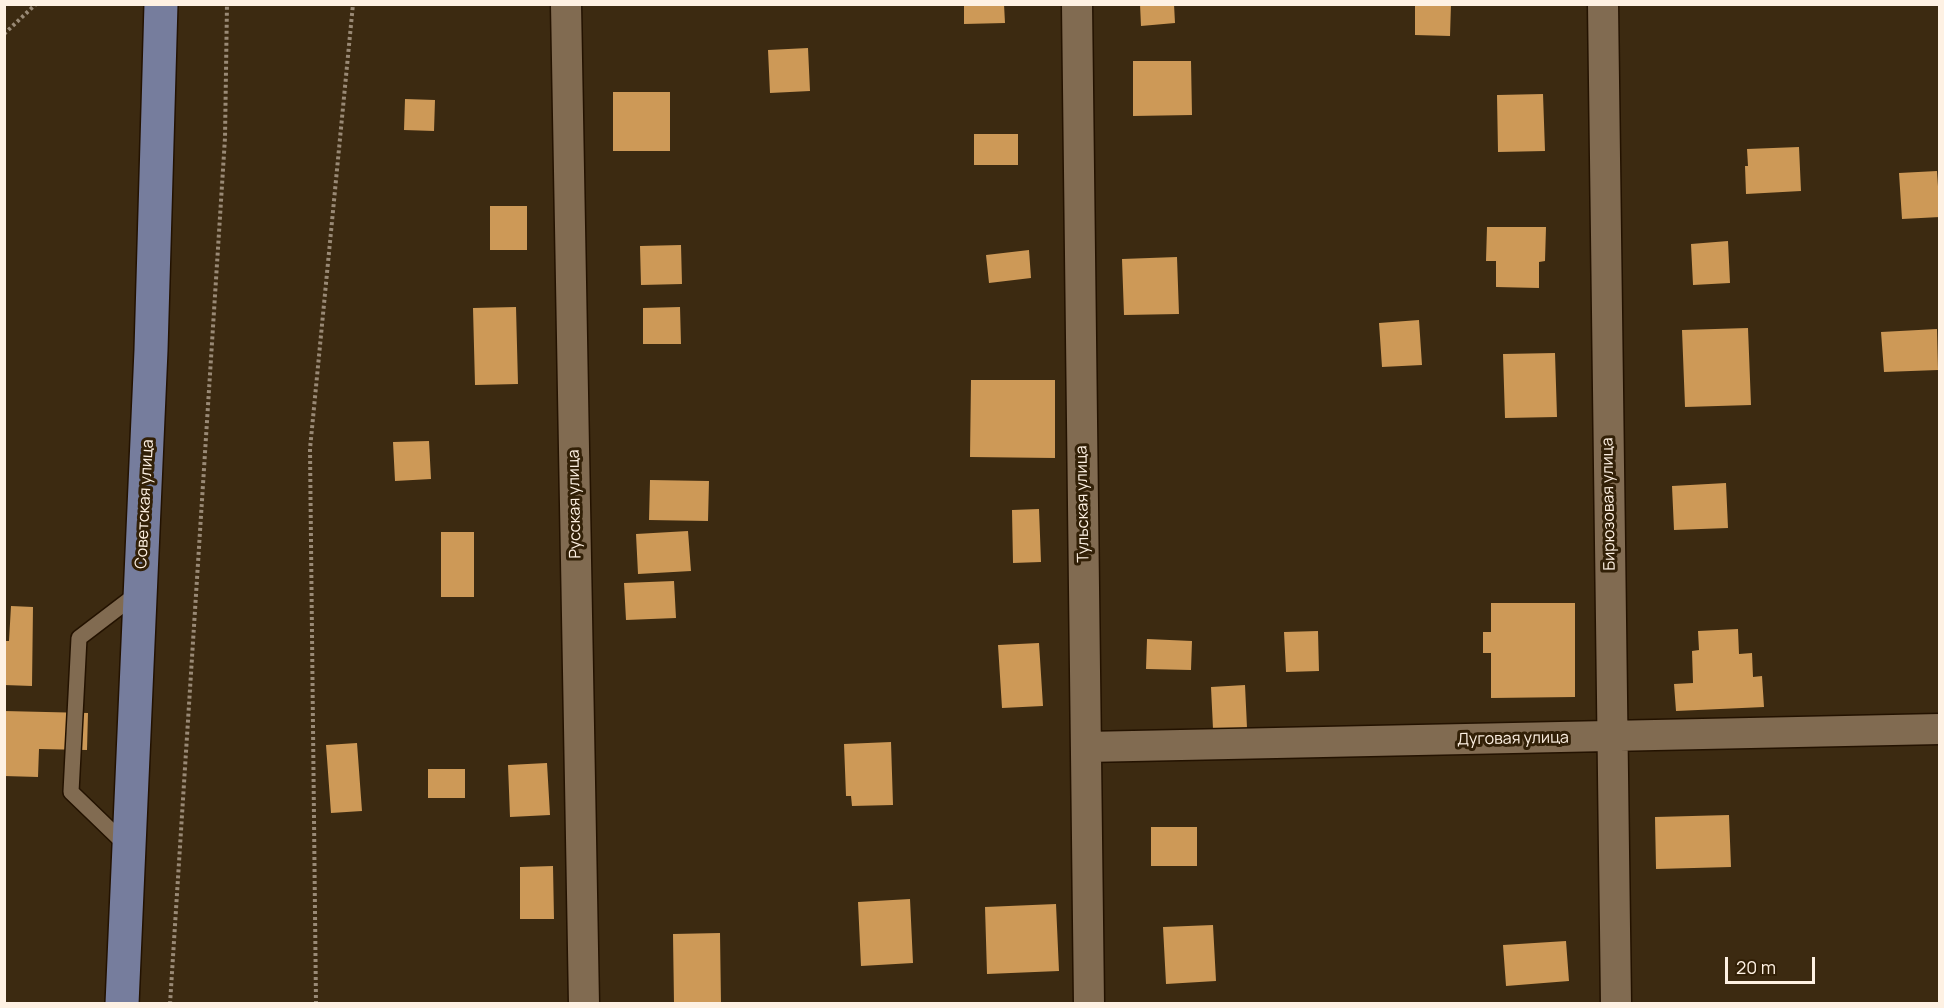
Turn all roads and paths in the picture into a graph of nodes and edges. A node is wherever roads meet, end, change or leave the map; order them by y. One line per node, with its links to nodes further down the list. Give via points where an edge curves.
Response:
1 (36, 4): 8 (path)
2 (161, 4): 9 (main road, Советская улица)
3 (227, 4): 15 (path, via 225,138)
4 (353, 4): 16 (path, via 310,449)
5 (566, 4): 17 (street, Русская улица)
6 (1077, 4): 12 (street, Тульская улица)
7 (1604, 4): 11 (street, Бирюзовая улица)
8 (4, 34)
9 (141, 592): 13 (main road, Советская улица); 13 (lane, via 79,638 75,720 72,792)
10 (1940, 729): 11 (street, Дуговая улица)
11 (1611, 737): 12 (street, Дуговая улица); 19 (street, Бирюзовая улица)
12 (1086, 747): 18 (street, Тульская улица)
13 (129, 848): 14 (main road, Советская улица)
14 (122, 1004)
15 (170, 1004)
16 (316, 1004)
17 (584, 1004)
18 (1089, 1004)
19 (1616, 1004)

